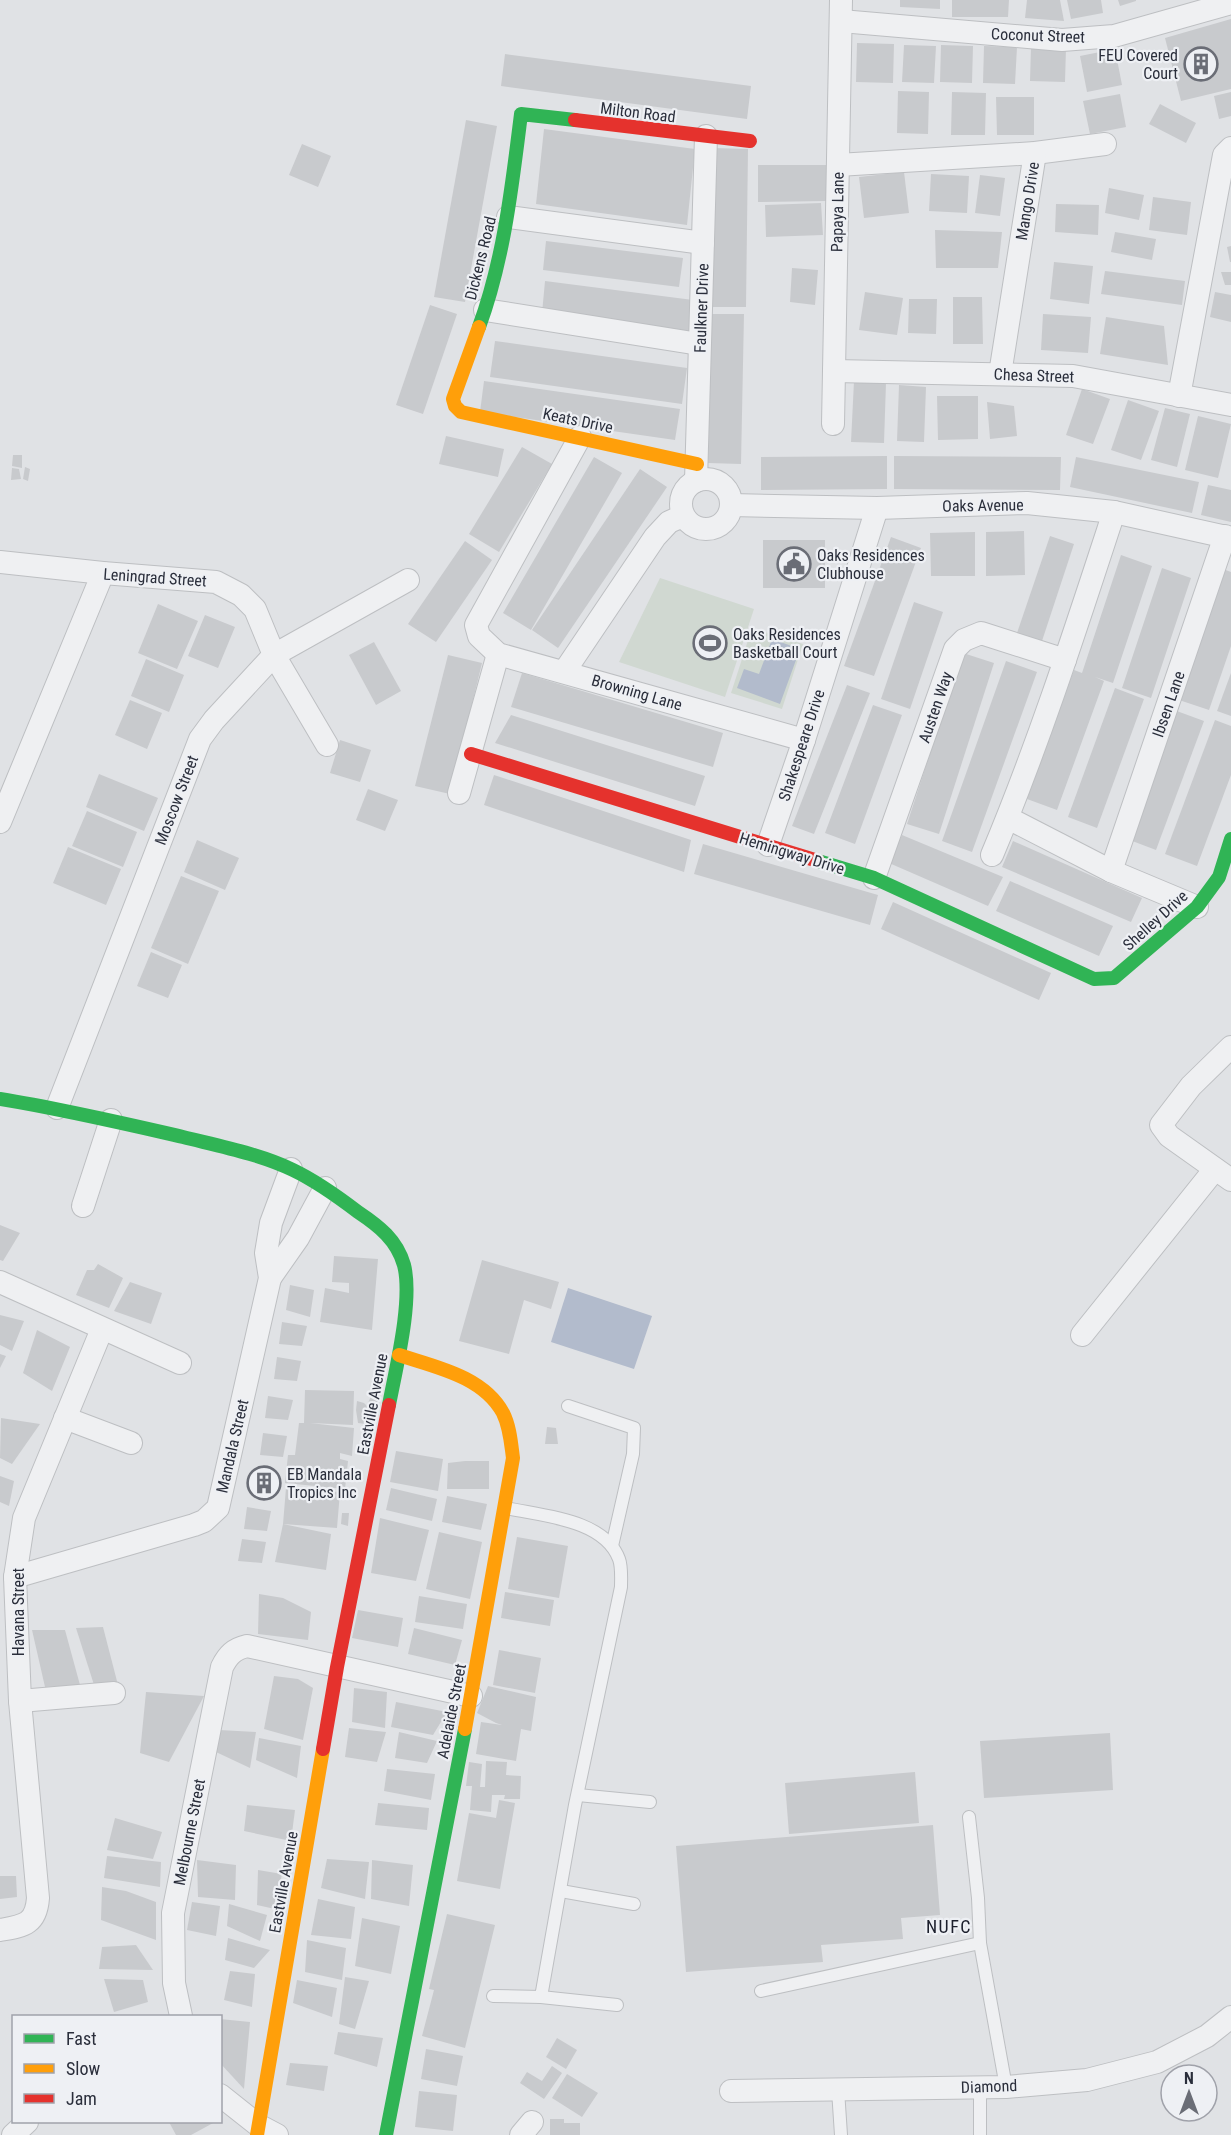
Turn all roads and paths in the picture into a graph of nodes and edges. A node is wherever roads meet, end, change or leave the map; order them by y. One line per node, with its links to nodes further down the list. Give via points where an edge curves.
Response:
1 (1231, 3): 2 (street, Coconut Street, via 1114,36 1062,40)
2 (841, 10): 9 (street, Papaya Lane)
3 (521, 114): 4 (street, Milton Road); 10 (street, Dickens Road)
4 (706, 136): 5 (street, Milton Road); 11 (street, Faulkner Drive)
5 (750, 141)
6 (1105, 144): 8 (street)
7 (1231, 148): 16 (street, via 1224,155)
8 (1035, 153): 9 (street, Mango Drive); 15 (street, Mango Drive)
9 (837, 165): 14 (street, Papaya Lane)
10 (508, 217): 11 (street); 12 (street, Dickens Road)
11 (703, 243): 13 (street, Faulkner Drive)
12 (485, 309): 13 (street); 18 (street, Dickens Road, via 453,399)
13 (699, 344): 21 (street, Faulkner Drive)
14 (834, 370): 15 (street, Chesa Street); 19 (street, Papaya Lane)
15 (1000, 374): 16 (street, Chesa Street, via 1073,376)
16 (1179, 396): 17 (street, Chesa Street)
17 (1231, 405)
18 (455, 406): 20 (street, Keats Drive, via 461,412)
19 (833, 424)
20 (580, 437): 21 (street, Keats Drive); 30 (street, via 476,625 477,632)
21 (697, 472): 22 (street, via 724,487); 25 (street, via 682,495)
22 (731, 505): 23 (street, Oaks Avenue); 25 (street, via 729,515 715,528 697,528)
23 (877, 508): 24 (street, Oaks Avenue, via 1027,503); 34 (street, Shakespeare Drive)
24 (1114, 512): 26 (street, Oaks Avenue); 32 (street)
25 (683, 516): 33 (street, via 669,522 655,537)
26 (1228, 537): 43 (street, Ibsen Lane)
27 (0, 562): 28 (street, Leningrad Street)
28 (103, 573): 31 (street, Leningrad Street, via 226,586 255,609); 39 (street)
29 (408, 580): 31 (street, Moscow Street)
30 (498, 654): 33 (street, Browning Lane); 36 (street)
31 (274, 655): 35 (street, Leningrad Street); 49 (street, Moscow Street, via 200,739)
32 (1065, 660): 38 (street); 44 (street, Austen Way, via 981,633 955,649)
33 (564, 672): 34 (street, Browning Lane)
34 (804, 740): 41 (street, Shakespeare Drive)
35 (327, 745)
36 (471, 754): 37 (street); 41 (street, Hemingway Drive)
37 (459, 793)
38 (1008, 818): 42 (street); 43 (street)
39 (0, 822)
40 (1231, 839): 45 (street, Shelley Drive, via 1219,877)
41 (768, 845): 44 (street, Hemingway Drive)
42 (992, 855)
43 (1111, 871): 45 (street)
44 (874, 878): 46 (street, Hemingway Drive)
45 (1197, 907): 46 (street, Shelley Drive, via 1114,978)
46 (1102, 980)
47 (1231, 1047): 52 (street, via 1191,1086 1161,1125 1168,1136)
48 (0, 1099): 49 (street, Eastville Avenue)
49 (57, 1108): 50 (street, Eastville Avenue)
50 (111, 1120): 51 (street, Eastville Avenue, via 232,1149); 54 (street)
51 (291, 1169): 53 (street, Eastville Avenue); 55 (street, via 271,1223 266,1253)
52 (1223, 1174): 58 (street)
53 (325, 1188): 55 (street, via 298,1238); 59 (street, Eastville Avenue, via 381,1228 395,1243 408,1286)
54 (82, 1206)
55 (270, 1278): 66 (street, Mandala Street, via 218,1508 195,1525)
56 (0, 1281): 57 (street)
57 (102, 1329): 60 (street); 62 (street, Havana Street)
58 (1082, 1335)
59 (399, 1355): 64 (street, Adelaide Street, via 472,1382 498,1403 513,1443); 67 (street, Eastville Avenue)
60 (180, 1363)
61 (568, 1406): 65 (lane, via 634,1428 633,1454)
62 (65, 1418): 63 (street); 66 (street, Havana Street, via 24,1518)
63 (131, 1443)
64 (504, 1508): 65 (lane, via 587,1527); 69 (street, Adelaide Street)
65 (612, 1546): 71 (lane, via 620,1561 621,1587)
66 (15, 1577): 70 (street, Havana Street)
67 (337, 1667): 69 (street); 82 (street, Melbourne Street, via 247,1646 227,1657 222,1667 173,1913 174,1983); 90 (street, Eastville Avenue)
68 (114, 1693): 70 (street)
69 (471, 1696): 92 (street, Adelaide Street)
70 (20, 1701): 76 (street, Havana Street, via 37,1910 26,1924)
71 (578, 1795): 72 (lane); 74 (lane)
72 (650, 1802)
73 (969, 1817): 77 (lane)
74 (561, 1891): 75 (lane); 80 (lane)
75 (634, 1904)
76 (0, 1930)
77 (980, 1943): 78 (lane); 85 (lane)
78 (761, 1991)
79 (493, 1996): 80 (lane)
80 (541, 1998): 81 (lane)
81 (617, 2005)
82 (181, 2015)
83 (1231, 2017): 85 (street, Diamond, via 1207,2036 1157,2061 1087,2080)
84 (980, 2087): 85 (street, Diamond); 86 (street, Diamond); 94 (lane)
85 (1006, 2087)
86 (837, 2090): 87 (street, Diamond); 93 (lane)
87 (731, 2091)
88 (222, 2097): 90 (street)
89 (26, 2123): 91 (street)
90 (264, 2132)
91 (14, 2135)
92 (386, 2135)
93 (841, 2135)
94 (980, 2135)

